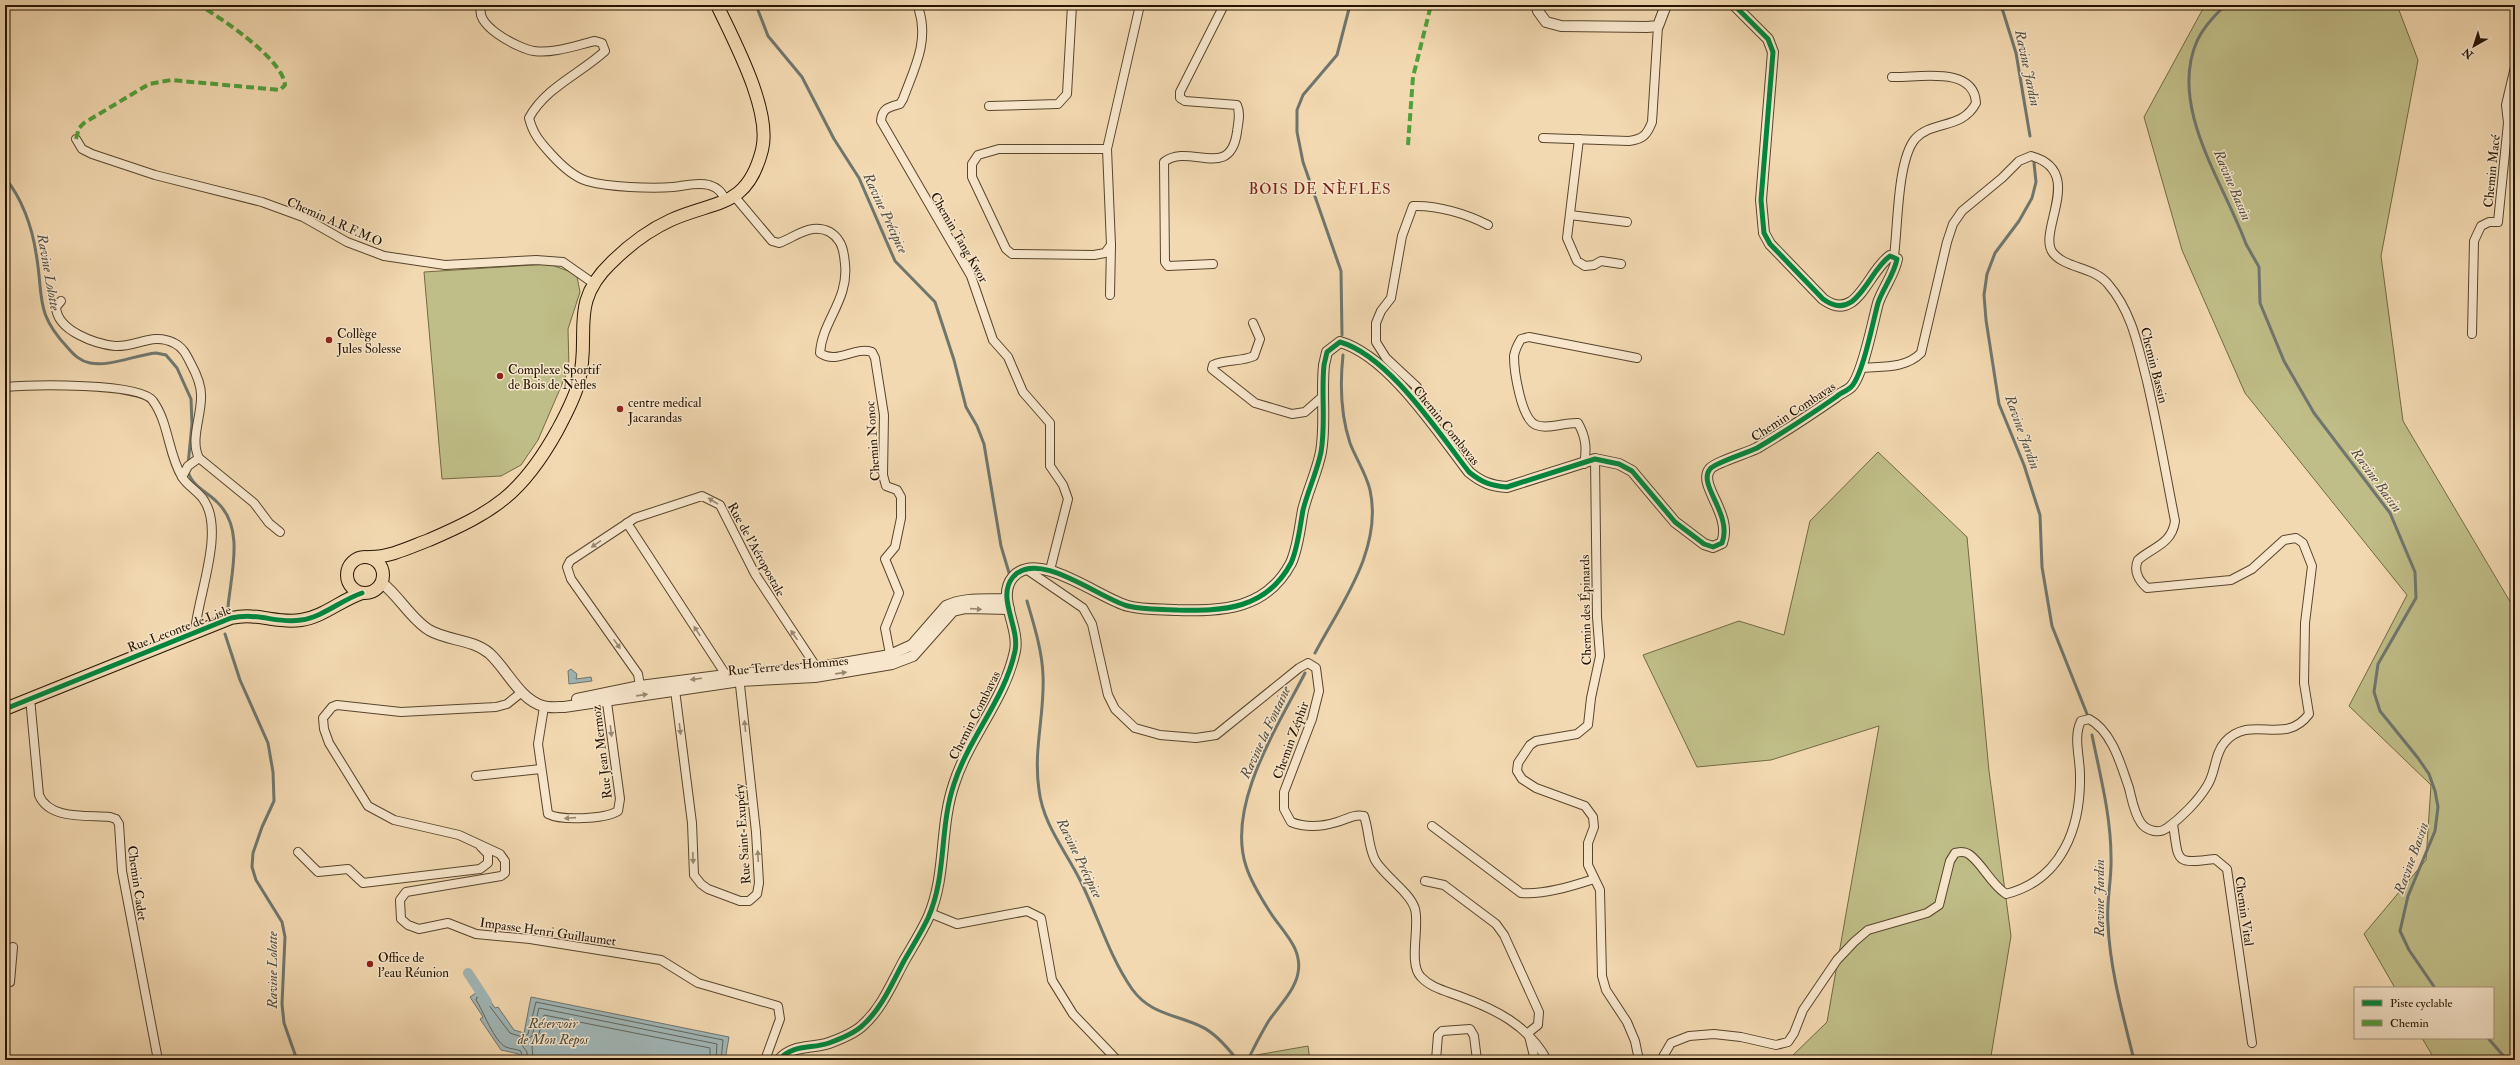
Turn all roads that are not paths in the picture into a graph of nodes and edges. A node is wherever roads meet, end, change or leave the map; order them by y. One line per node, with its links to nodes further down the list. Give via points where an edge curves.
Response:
1 (483, 5): 18 (street, via 480,17 485,25 516,45 534,51 595,41 602,43 605,51 536,106 529,118 533,134 556,160 586,181 673,187 709,185)
2 (717, 5): 18 (main road, via 734,40 762,112 765,135 762,151 750,180)
3 (1072, 5): 13 (street, via 1067,94 1064,100 1058,104)
4 (1140, 5): 17 (street)
5 (1224, 5): 24 (street, via 1180,92 1180,98 1185,101 1237,106 1240,111 1235,144 1231,152 1222,158 1171,156 1164,162 1165,262 1168,266)
6 (1537, 5): 10 (street, via 1546,22 1561,26)
7 (1666, 5): 10 (street)
8 (1734, 5): 23 (street, via 1768,39 1773,52 1760,200 1764,233 1770,244 1823,299 1833,306 1844,307 1856,299 1876,269 1884,260)
9 (919, 10): 46 (street, Chemin Tang Kwor, via 924,32 922,46 903,99 900,104 886,108 881,121 974,280 993,340 1008,357 1023,392 1050,423 1050,466 1068,499)
10 (1658, 26): 16 (street, via 1652,122 1648,132 1641,140)
11 (2515, 67): 30 (street, Chemin Macé, via 2506,105 2508,123 2498,222 2489,222 2481,226 2474,241)
12 (1892, 77): 23 (street, via 1957,78 1972,87 1976,93 1976,103 1964,118 1928,131 1916,138 1911,147 1899,191)
13 (989, 106)
14 (1543, 138): 16 (street)
15 (76, 139): 26 (street, Chemin A.R.F.M.O, via 82,149 92,154 155,175 262,202 303,217 348,242 384,256 445,265 536,260 563,262)
16 (1579, 139): 19 (street)
17 (1107, 149): 22 (street); 22 (street, via 999,149 978,155 972,164 972,177 1001,242 1012,254 1094,255 1106,253)
18 (731, 199): 26 (main road, via 672,220 655,229 612,262); 54 (street, Chemin Nonoc, via 772,241 779,243 811,229 822,229 835,234 842,246 847,278 843,295 821,343 820,353 826,358 836,358 863,349 872,352 875,358 884,415 883,475 886,486 897,490 901,497 901,518 895,547 885,559 899,593 885,628)
19 (1570, 215): 20 (street); 25 (street, via 1567,238 1577,261 1585,266 1601,261)
20 (1627, 222)
21 (1488, 225): 35 (street, via 1473,218 1413,206 1402,236 1391,298 1376,323 1376,342 1386,358 1417,387)
22 (1111, 245): 27 (street)
23 (1894, 256): 32 (street, Chemin Combavas, via 1897,259 1895,268 1879,301)
24 (1213, 264)
25 (1621, 264)
26 (593, 283): 42 (main road, via 583,314 579,382 540,460 514,493 495,508)
27 (1110, 295)
28 (61, 301): 36 (street, via 56,307 56,313 61,321 76,333 88,338 115,346 159,338 176,344 183,350 200,384)
29 (1253, 323): 34 (street, via 1260,339 1254,356 1223,361 1213,365 1212,369 1255,402 1292,414 1305,412)
30 (2472, 334)
31 (1637, 358): 38 (street, via 1529,337 1521,339 1516,347 1514,356 1523,411 1527,419 1542,427 1578,423 1584,433)
32 (1860, 368): 37 (street, Chemin Combavas, via 1852,387 1814,414 1743,456 1710,469 1707,475 1708,486 1721,511 1725,534 1722,543 1713,547 1704,544 1675,522 1632,472 1619,464); 67 (street, Chemin Bassin, via 1900,365 1913,361 1921,353 1953,224 1962,211 2019,161 2031,156 2049,163 2055,173 2057,206 2049,242 2053,253 2069,263 2097,273 2120,300 2131,321 2138,344 2163,450 2174,528 2168,539 2138,560 2138,578 2147,588 2231,580 2252,569 2284,540 2296,538 2303,543 2312,566 2305,623 2304,684 2309,714 2298,726 2290,730 2241,730 2225,741 2220,748 2208,786)
33 (5, 387): 39 (street, via 131,389 148,396 158,410 172,456)
34 (1322, 397): 35 (street, Chemin Combavas, via 1327,352 1340,342 1364,352); 46 (street, Chemin Combavas, via 1321,453 1306,499 1292,561 1271,589 1253,600 1228,609 1129,607)
35 (1412, 399): 38 (street, Chemin Combavas, via 1469,472 1492,486 1506,487)
36 (195, 460): 39 (street); 41 (street, via 254,503 269,523)
37 (1595, 460): 38 (street, Chemin Combavas); 71 (street, Chemin des Épinards, via 1596,616 1600,656 1588,726 1577,734 1530,745 1518,763 1517,771 1522,779 1536,788 1585,806 1593,817 1594,827 1588,843 1588,865)
38 (1584, 464)
39 (183, 475): 53 (street, via 188,486 205,501 211,522 211,547)
40 (627, 523): 55 (street, Rue de l'Aéropostale, one-way to 40, via 813,662 755,574 724,512 715,501 702,496 695,497); 56 (street, one-way to 40); 58 (street, Rue de l'Aéropostale, one-way to 58, via 570,561 567,567 571,579 638,674)
41 (280, 532)
42 (399, 552): 43 (main road); 44 (main road)
43 (370, 557): 44 (main road); 47 (main road, via 364,556 354,560 348,570)
44 (383, 569): 48 (main road)
45 (1026, 569): 46 (street, Chemin Combavas); 50 (street, via 1013,577 1008,586); 76 (street, Chemin Zéphir, via 1083,608 1092,624 1108,695 1115,709 1135,728 1145,732 1196,738 1216,735 1299,668 1308,663 1316,668 1319,691 1312,719 1284,792 1284,809 1291,822 1303,827 1320,826 1338,822 1355,814 1364,816 1370,849 1376,861 1415,908 1416,965 1420,976 1434,987 1476,1002 1513,1021)
46 (1050, 570)
47 (348, 581): 49 (main road, via 354,589); 51 (main road)
48 (382, 583): 49 (main road, via 374,591); 60 (street, via 427,629 446,638 473,644 489,653)
49 (362, 593): 51 (main road, Rue Leconte de Lisle)
50 (1006, 599): 52 (street, Chemin Combavas); 54 (street, Rue Terre des Hommes, via 967,600 946,606 912,645)
51 (334, 607): 53 (main road, Rue Leconte de Lisle, via 302,620 286,622 247,615)
52 (1009, 609): 54 (street, Rue Terre des Hommes, one-way to 52, via 912,656 953,611 966,608); 73 (street, Chemin Combavas, via 1017,634 1016,648 1007,679 963,756 952,789 939,883)
53 (195, 631): 62 (main road, Rue Leconte de Lisle)
54 (891, 660): 55 (street, Rue Terre des Hommes)
55 (815, 672): 57 (street, Rue Terre des Hommes)
56 (726, 675): 57 (street, Rue Terre des Hommes); 58 (street, Rue Terre des Hommes, one-way to 58)
57 (739, 678): 59 (street, Rue Terre des Hommes); 59 (street, Rue Saint-Exupéry, one-way to 57, via 692,823 694,875 708,889 740,901 749,901 757,894 759,883)
58 (640, 686): 61 (street, Rue Terre des Hommes)
59 (675, 690): 61 (street, Rue Terre des Hommes, one-way to 59)
60 (522, 692): 63 (street, via 535,703); 69 (street, Impasse Henri Guillaumet, via 508,704 496,707 401,712 337,705 323,718 329,743 368,806 394,820 459,835)
61 (606, 696): 63 (street, Rue Terre des Hommes, via 564,707); 65 (street, Rue Jean Mermoz, one-way to 65, via 620,799 618,810 611,815 562,819 548,814)
62 (30, 698): 64 (main road, Rue Leconte de Lisle); 78 (street, Chemin Cadet, via 39,795 42,802 53,811 110,817 116,819 119,824 122,871)
63 (546, 707): 65 (street, Rue Jean Mermoz, via 538,744)
64 (5, 708)
65 (541, 768): 66 (street)
66 (476, 776)
67 (2173, 824): 77 (street, Chemin Vital, via 2181,860 2189,863 2215,859 2227,869); 87 (street, via 2163,831 2154,832 2141,824 2116,754 2104,731 2089,719 2081,721 2077,729 2080,776 2073,831 2054,865 2040,877 2019,891 2006,894 1994,887 1970,855 1961,851 1955,853 1950,861 1939,905 1927,913 1868,930 1854,942 1837,960 1803,1010 1788,1042 1776,1045 1714,1034 1689,1036 1671,1043)
68 (1432, 826): 71 (street, via 1521,893 1576,885)
69 (479, 844): 70 (street, via 488,854 488,862 480,869 363,883 348,869 318,872); 79 (street, Impasse Henri Guillaumet, via 500,854 505,862 505,873 494,878 406,892 400,900 401,919 419,929 448,922 476,934 530,938 661,960 698,982 778,1006 780,1019)
70 (298, 852)
71 (1594, 879): 86 (street, Chemin des Épinards, via 1600,890 1602,976 1606,990 1627,1022)
72 (1425, 881): 76 (street, via 1444,885 1496,924 1504,935 1539,1012 1538,1025)
73 (930, 913): 80 (street, Chemin Combavas, via 877,1012 861,1028 828,1044 794,1049 785,1053); 81 (street, via 958,924 1027,911 1041,918 1052,980 1073,1014)
74 (13, 947): 75 (street, via 10,982)
75 (5, 982)
76 (1528, 1033): 84 (street); 85 (street, Chemin Zéphir)
77 (2252, 1043)
78 (158, 1060)
79 (765, 1060)
80 (779, 1060)
81 (1117, 1060)
82 (1436, 1060): 83 (street, via 1438,1036 1442,1031 1470,1029 1474,1036)
83 (1477, 1060)
84 (1535, 1060)
85 (1547, 1060)
86 (1639, 1060)
87 (1661, 1060)

